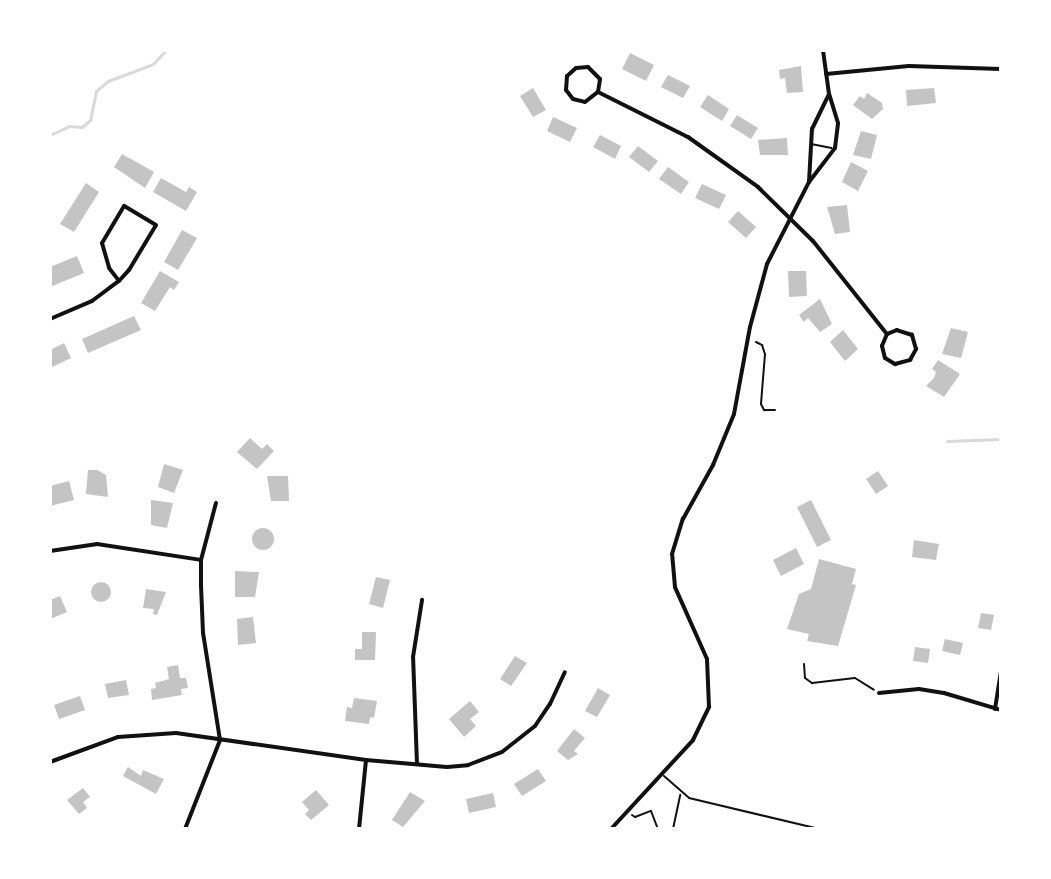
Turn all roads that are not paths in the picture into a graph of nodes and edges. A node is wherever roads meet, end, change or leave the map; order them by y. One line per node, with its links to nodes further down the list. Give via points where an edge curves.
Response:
1 (823, 50): 3 (street)
2 (1001, 69): 3 (street, via 948,64)
3 (826, 74): 5 (street)
4 (598, 92): 4 (street, via 585,102 573,99 566,90 567,76 588,67 600,79); 9 (street, via 715,154)
5 (829, 94): 6 (street); 7 (street, via 838,123)
6 (810, 143): 7 (lane); 8 (street)
7 (835, 148): 8 (street)
8 (809, 182): 9 (street)
9 (789, 218): 12 (street); 25 (street, via 767,264 726,439 683,519 672,554 675,587 707,659 711,691 702,725)
10 (119, 281): 10 (street, via 102,243 124,206 156,225); 11 (street, via 92,301)
11 (50, 319)
12 (887, 334): 12 (street, via 885,358 895,364 910,360 916,349 912,335 897,330)
13 (216, 503): 15 (street)
14 (50, 551): 15 (street, via 97,544)
15 (201, 560): 21 (street, via 203,633)
16 (422, 600): 24 (street, via 413,657)
17 (565, 672): 24 (street, via 535,726 502,752 468,765)
18 (1001, 672): 20 (street)
19 (879, 693): 20 (street, via 932,691)
20 (998, 709)
21 (220, 740): 22 (street); 23 (street, via 176,733 118,737); 27 (street)
22 (366, 760): 24 (street); 28 (street)
23 (50, 762)
24 (417, 764)
25 (663, 775): 26 (lane); 29 (street)
26 (680, 793): 30 (lane); 31 (lane)
27 (185, 829)
28 (359, 829)
29 (611, 829)
30 (673, 829)
31 (819, 829)

